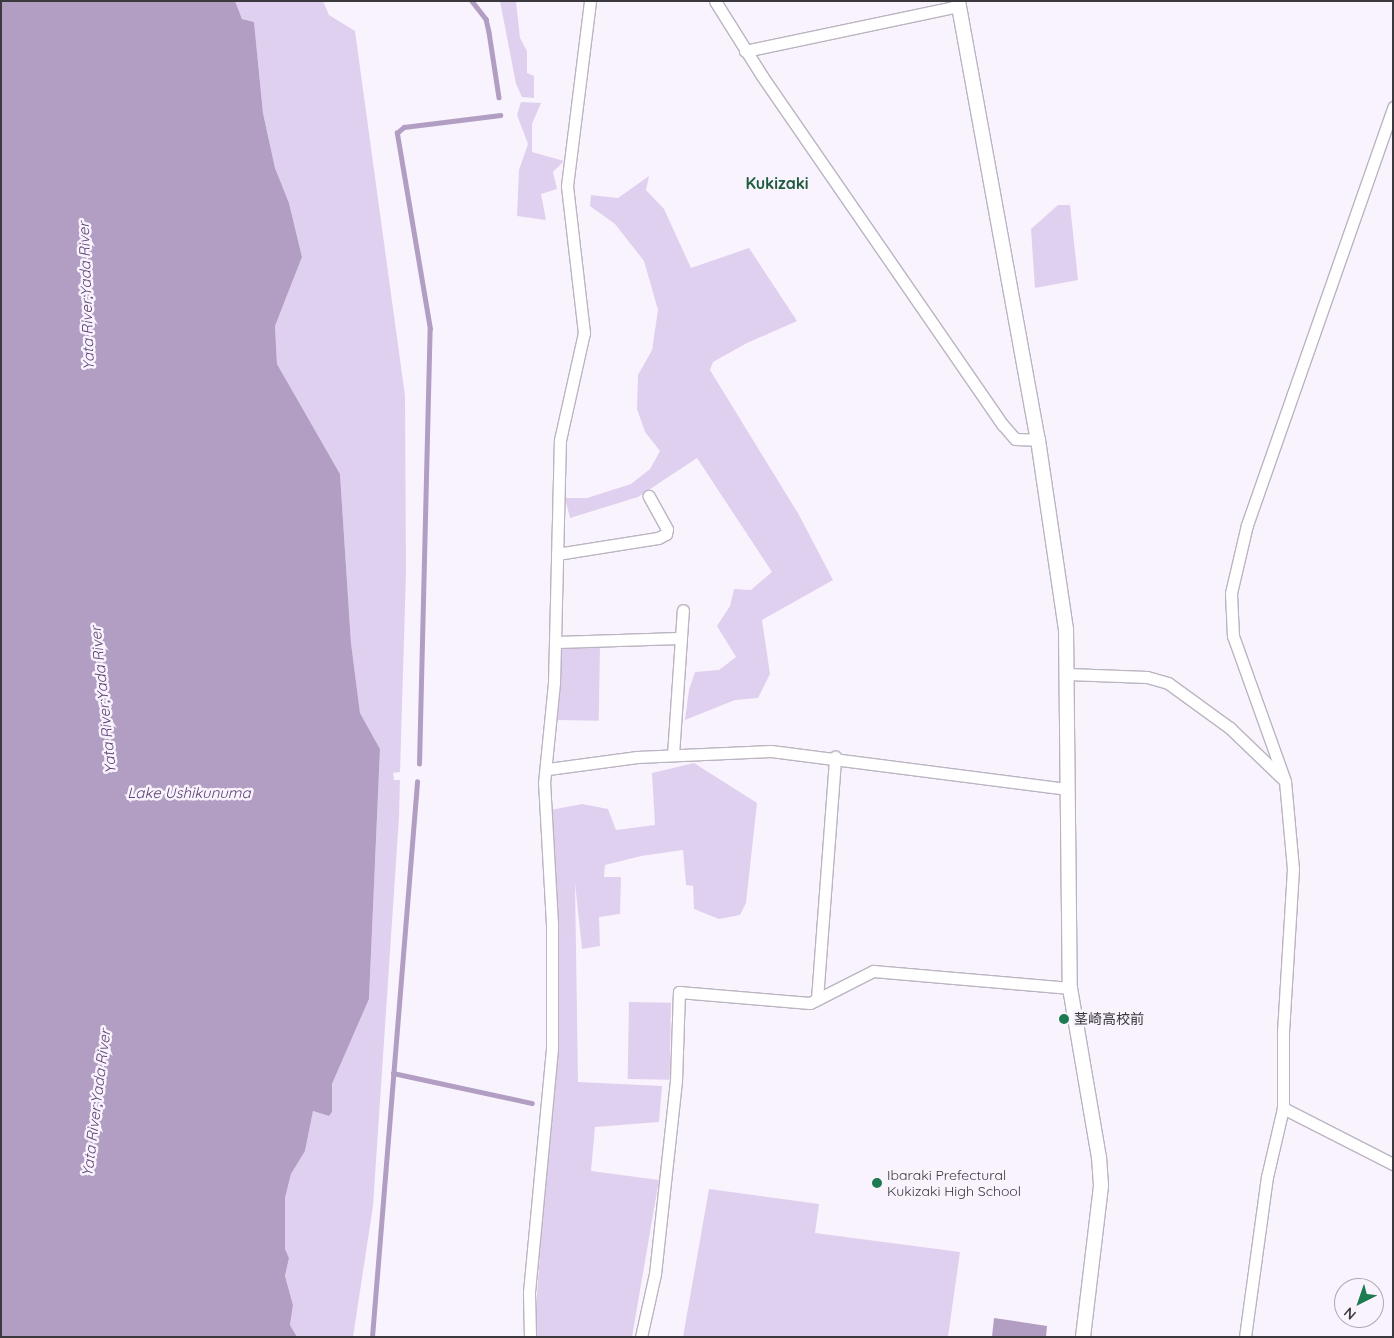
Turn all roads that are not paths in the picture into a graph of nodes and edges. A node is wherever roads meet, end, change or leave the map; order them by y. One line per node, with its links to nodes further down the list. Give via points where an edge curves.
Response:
1 (590, 1): 8 (street, via 567,186 584,332 560,440)
2 (715, 1): 4 (street)
3 (958, 4): 4 (street); 6 (street)
4 (745, 51): 6 (street, via 1003,425 1015,440)
5 (1393, 107): 16 (street, via 1247,525 1231,594 1233,636)
6 (1038, 440): 12 (street, via 1062,592)
7 (649, 496): 8 (street, via 667,529 666,534)
8 (557, 554): 11 (street)
9 (683, 610): 10 (street)
10 (681, 638): 11 (street); 13 (street)
11 (555, 642): 15 (street)
12 (1068, 674): 16 (street, via 1147,677 1168,683 1230,728); 17 (street)
13 (673, 755): 14 (street, via 771,751); 15 (street)
14 (836, 757): 17 (street); 19 (street)
15 (548, 769): 22 (street, via 544,783 552,924 552,1048 530,1292)
16 (1285, 781): 20 (street, via 1293,869 1283,1032)
17 (1067, 789): 18 (street)
18 (1070, 988): 19 (street, via 873,971); 24 (street, via 1099,1157 1101,1186)
19 (817, 999): 23 (street, via 810,1003 679,992 676,1081 655,1274)
20 (1283, 1108): 21 (street); 25 (street, via 1267,1177)
21 (1393, 1164)
22 (530, 1337)
23 (641, 1337)
24 (1083, 1337)
25 (1245, 1337)

